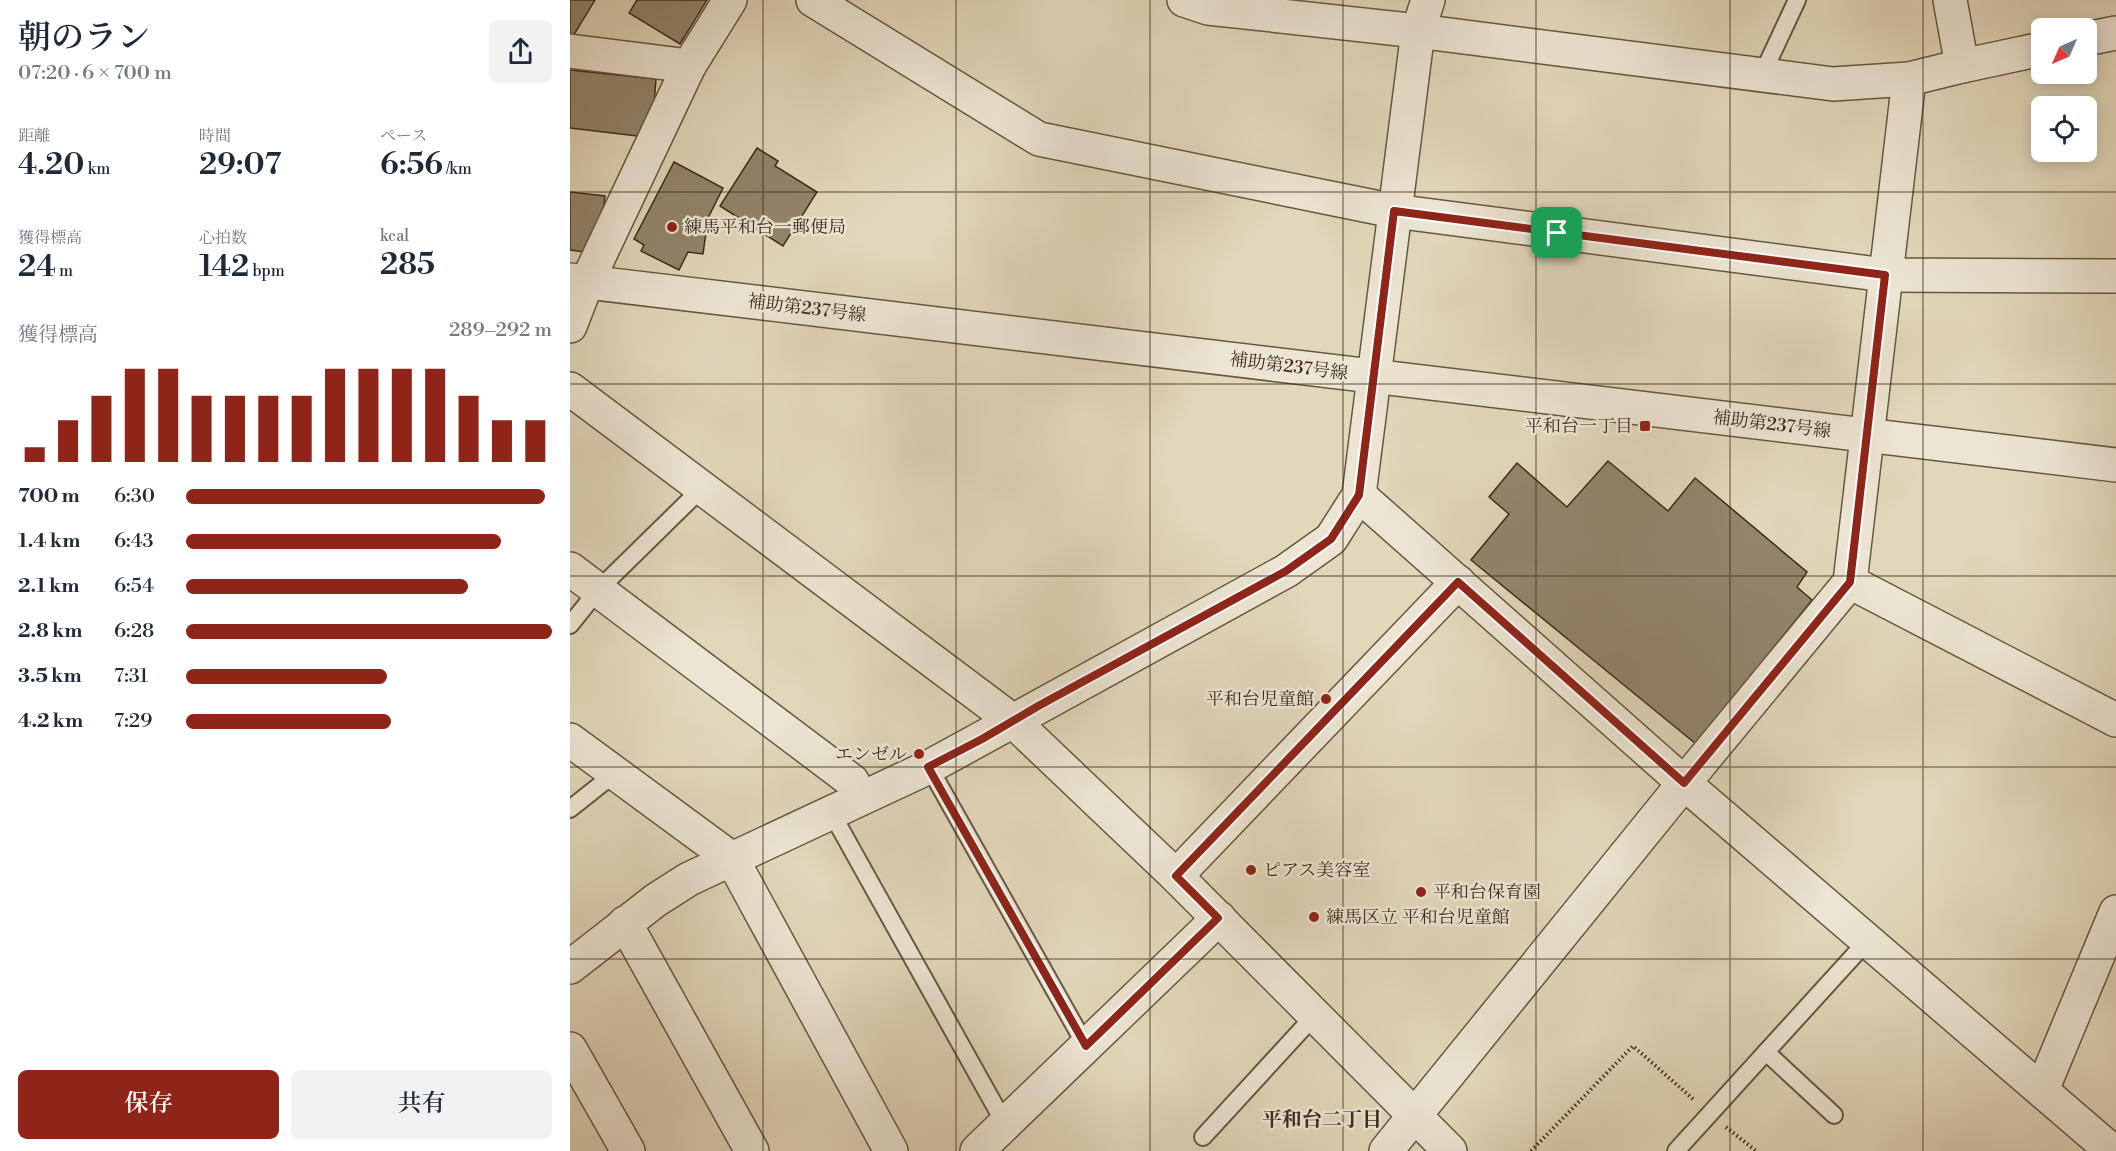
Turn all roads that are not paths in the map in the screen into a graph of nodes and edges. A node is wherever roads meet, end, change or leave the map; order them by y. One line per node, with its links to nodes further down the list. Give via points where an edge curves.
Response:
1 (730, 0): 12 (street)
2 (813, 0): 16 (street, via 1039,139)
3 (1184, 0): 7 (street, via 1208,8)
4 (1428, 0): 7 (street)
5 (1797, 0): 14 (lane)
6 (1950, 0): 13 (street)
7 (1418, 31): 14 (street); 16 (street)
8 (2116, 33): 9 (street)
9 (2097, 37)
10 (570, 51): 12 (street)
11 (2031, 51): 13 (street)
12 (690, 66): 19 (street)
13 (1962, 66): 15 (street)
14 (1762, 75): 15 (street, via 1833,84)
15 (1909, 80): 17 (street)
16 (1394, 211): 17 (street); 21 (street)
17 (1885, 275): 18 (street); 23 (street)
18 (2116, 276)
19 (578, 281): 20 (street); 21 (street, 補助第237号線)
20 (570, 326)
21 (1374, 376): 23 (street, 補助第237号線); 26 (street)
22 (570, 389): 25 (street)
23 (1868, 436): 24 (street, 補助第237号線); 29 (street)
24 (2116, 465)
25 (702, 488): 30 (lane); 33 (street)
26 (1359, 495): 28 (street); 33 (street, via 1331,539 1286,571)
27 (570, 569): 30 (street)
28 (1458, 582): 37 (street); 42 (street)
29 (1850, 582): 32 (street); 37 (street)
30 (598, 590): 31 (lane); 38 (street, via 852,782)
31 (570, 625)
32 (2116, 720)
33 (1013, 721): 35 (street); 42 (street)
34 (570, 740): 36 (street)
35 (928, 767): 38 (street); 49 (lane)
36 (614, 774): 39 (lane); 41 (street)
37 (1684, 783): 46 (street); 53 (street)
38 (861, 798): 40 (street)
39 (570, 809)
40 (831, 812): 41 (street); 55 (lane)
41 (732, 859): 45 (street, via 689,879); 59 (street)
42 (1176, 876): 44 (street)
43 (2116, 912): 52 (street)
44 (1218, 918): 48 (street); 49 (street)
45 (625, 923): 47 (street); 58 (street)
46 (1868, 940): 51 (lane); 52 (street)
47 (570, 967)
48 (1315, 1015): 53 (street); 56 (lane)
49 (1086, 1046): 55 (street)
50 (570, 1049): 57 (street)
51 (1766, 1052): 54 (lane); 63 (lane)
52 (2042, 1090): 64 (street)
53 (1415, 1115): 61 (street); 62 (street)
54 (1834, 1115)
55 (1005, 1124): 60 (street)
56 (1203, 1137)
57 (628, 1151)
58 (752, 1151)
59 (891, 1151)
60 (977, 1151)
61 (1386, 1151)
62 (1450, 1151)
63 (1676, 1151)
64 (2112, 1151)

